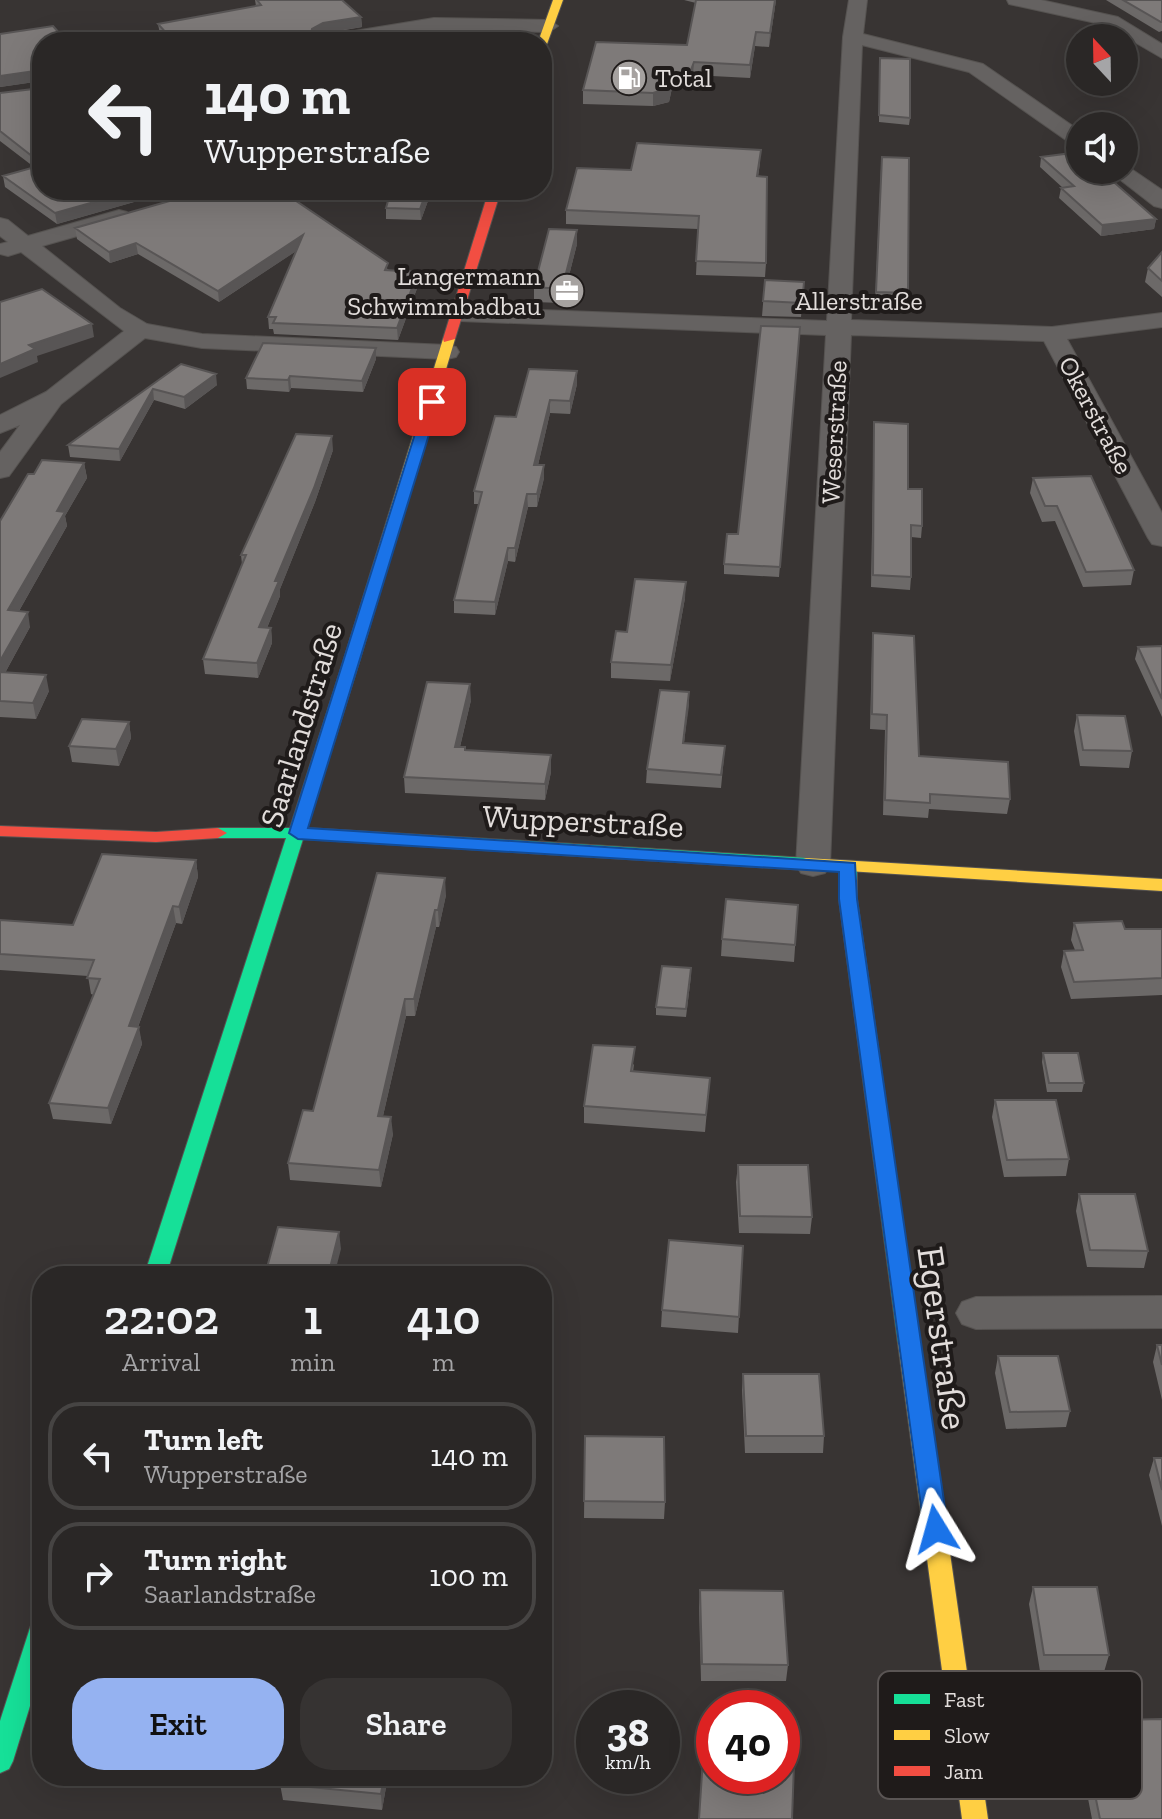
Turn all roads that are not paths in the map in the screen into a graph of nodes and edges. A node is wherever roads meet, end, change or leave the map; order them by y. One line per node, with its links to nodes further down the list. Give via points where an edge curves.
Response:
1 (558, 0): 6 (street)
2 (858, 0): 7 (street, Weserstraße)
3 (1016, 0): 8 (street, via 1111,21)
4 (385, 32): 5 (street, via 434,24)
5 (515, 32)
6 (547, 32)
7 (853, 37): 9 (street, via 976,68); 19 (street, Weserstraße)
8 (1162, 52)
9 (1066, 131)
10 (1138, 182): 12 (street)
11 (492, 200): 17 (street, Saarlandstraße)
12 (1162, 201)
13 (139, 211): 15 (street)
14 (0, 225): 15 (street)
15 (24, 245): 16 (street); 20 (street)
16 (0, 252)
17 (460, 314): 19 (street, Allerstraße); 22 (street, Saarlandstraße)
18 (1162, 320): 21 (street, Allerstraße)
19 (838, 328): 21 (street, Allerstraße); 29 (street, Weserstraße)
20 (140, 330): 22 (street, via 202,341); 23 (street)
21 (1052, 334): 26 (street, Okerstraße)
22 (447, 352): 28 (street, Saarlandstraße)
23 (55, 397): 24 (street); 25 (street)
24 (0, 425)
25 (0, 470)
26 (1162, 538)
27 (0, 831): 28 (street, Wupperstraße, via 156,837)
28 (298, 833): 29 (street, Wupperstraße); 32 (street, Saarlandstraße)
29 (813, 865): 30 (street, Wupperstraße)
30 (848, 867): 31 (street, Wupperstraße); 36 (street, Egerstraße, via 850,915)
31 (1162, 885)
32 (158, 1266)
33 (1162, 1312): 34 (street)
34 (976, 1313)
35 (32, 1660): 37 (street)
36 (955, 1671)
37 (0, 1761)
38 (972, 1799): 39 (street, Egerstraße)
39 (975, 1819)

